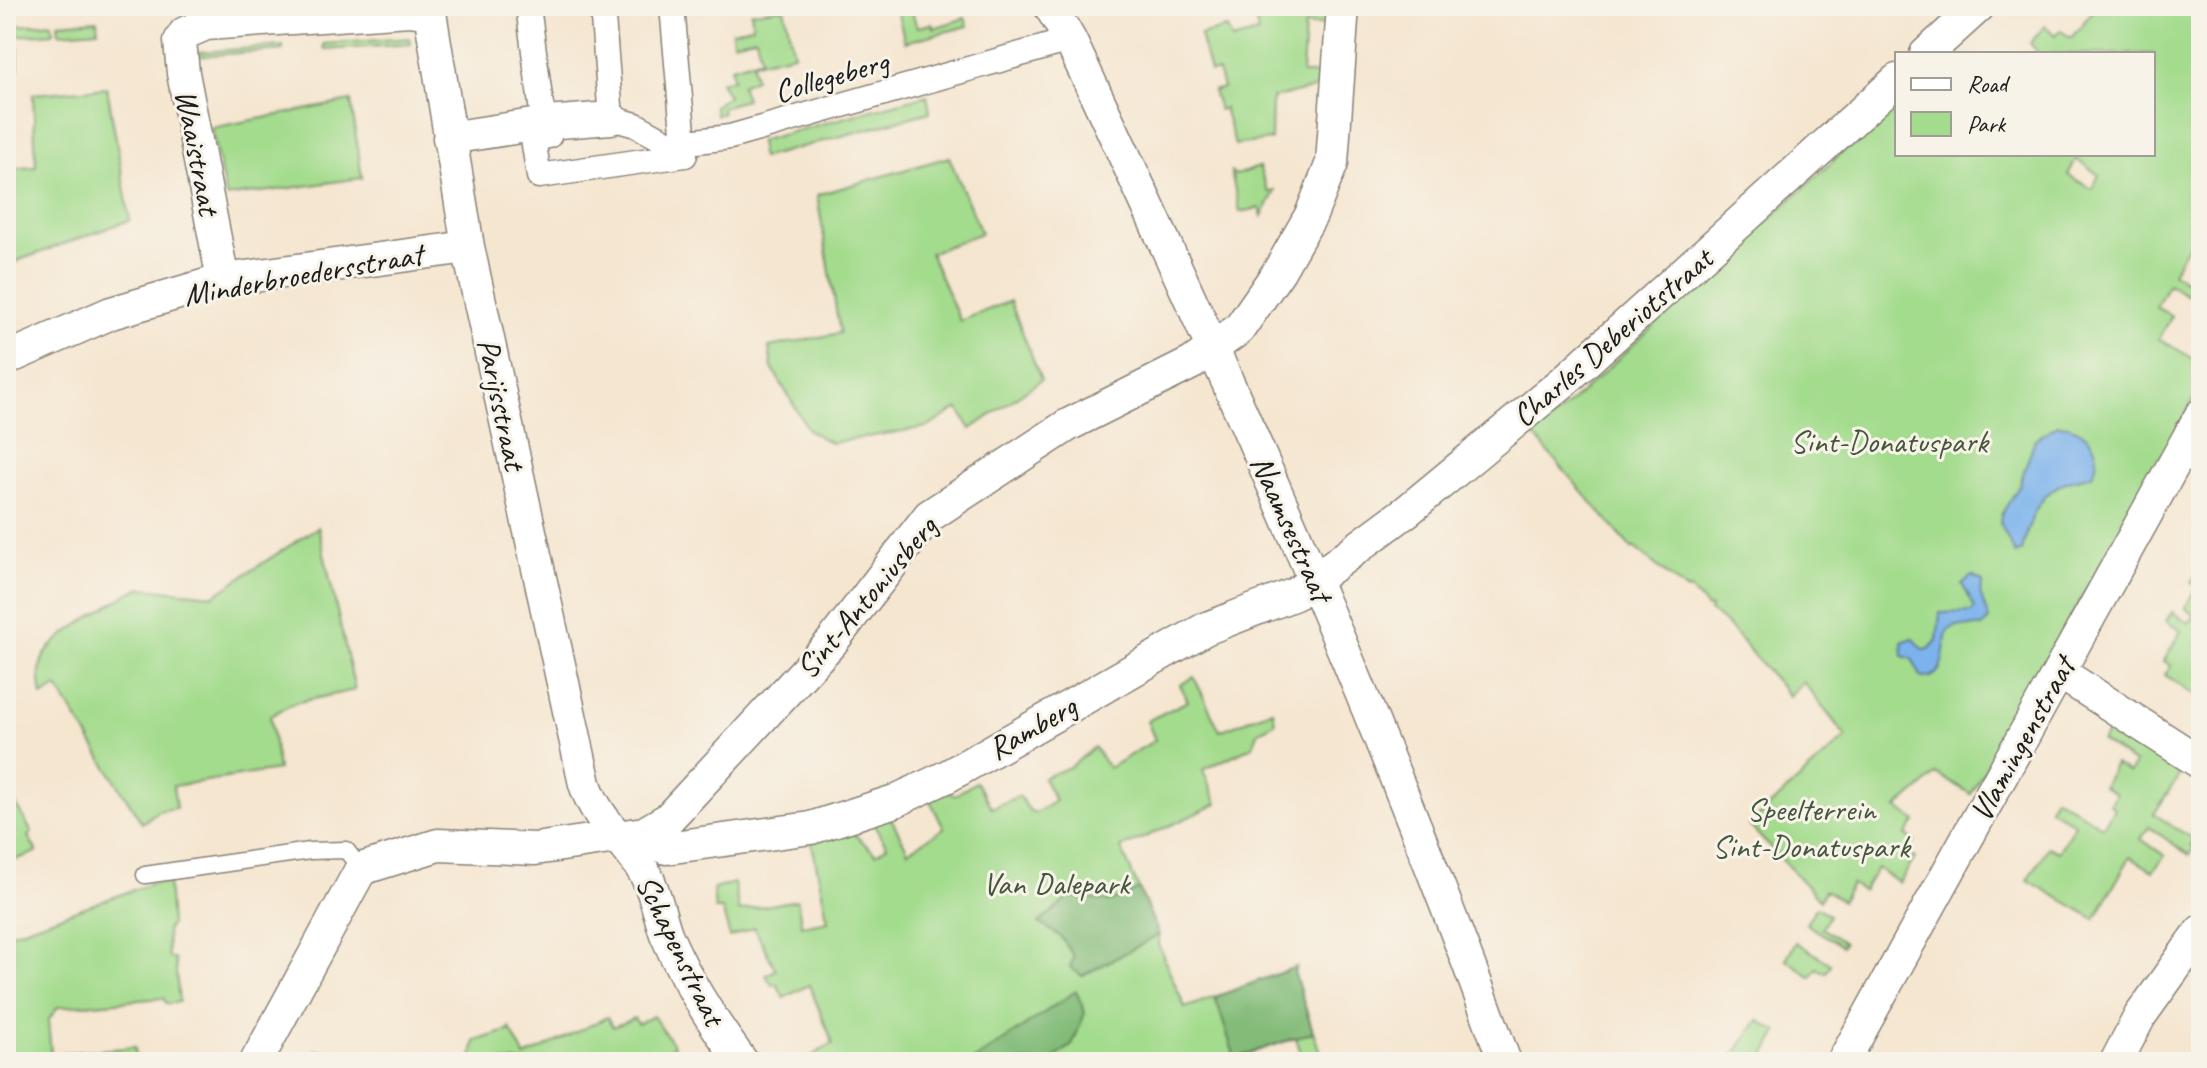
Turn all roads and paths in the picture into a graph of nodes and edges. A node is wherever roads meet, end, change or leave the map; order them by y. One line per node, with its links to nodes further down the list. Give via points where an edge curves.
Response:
1 (528, 6): 15 (street)
2 (602, 6): 14 (street)
3 (672, 6): 17 (street)
4 (1050, 6): 9 (street, Naamsestraat)
5 (1343, 6): 20 (street, Sint-Antoniusberg, via 1332,163 1311,215 1279,271 1239,329)
6 (1979, 6): 11 (street)
7 (430, 9): 8 (street, via 206,24); 16 (street, Parijsstraat)
8 (191, 17): 19 (street, Waaistraat, via 180,41 183,73)
9 (1070, 40): 17 (street, Collegeberg, via 730,137); 20 (street, Naamsestraat)
10 (6, 47): 12 (lane)
11 (1928, 52)
12 (6, 71)
13 (1895, 82): 23 (street, Charles Deberiotstraat, via 1563,382)
14 (611, 118): 15 (street); 17 (street, Collegeberg, via 636,125 661,142)
15 (546, 123): 16 (street); 17 (street, via 549,136 533,139 539,176 685,155)
16 (449, 138): 18 (street, Parijsstraat)
17 (685, 145)
18 (468, 247): 19 (street, Minderbroedersstraat); 26 (street, Parijsstraat)
19 (223, 280): 21 (street, Minderbroedersstraat, via 111,313)
20 (1213, 350): 23 (street, Naamsestraat); 27 (street, Sint-Antoniusberg, via 1093,410 929,516 831,643 709,777 668,819)
21 (6, 359)
22 (2201, 415): 24 (street, Vlamingenstraat)
23 (1316, 580): 27 (street, Ramberg, via 1295,594 1205,629 895,801 811,828 666,848); 33 (street, Naamsestraat, via 1420,832)
24 (2059, 672): 25 (street); 34 (street, Vlamingenstraat)
25 (2201, 763)
26 (590, 799): 27 (street, Schapenstraat, via 599,818)
27 (632, 835): 28 (street, via 535,849 438,845); 32 (street, Schapenstraat, via 667,935 706,1010)
28 (361, 869): 29 (lane, via 346,850); 31 (street)
29 (145, 875)
30 (2201, 931): 35 (street, via 2174,951)
31 (256, 1062)
32 (742, 1062)
33 (1505, 1062)
34 (1843, 1062)
35 (2116, 1062)

